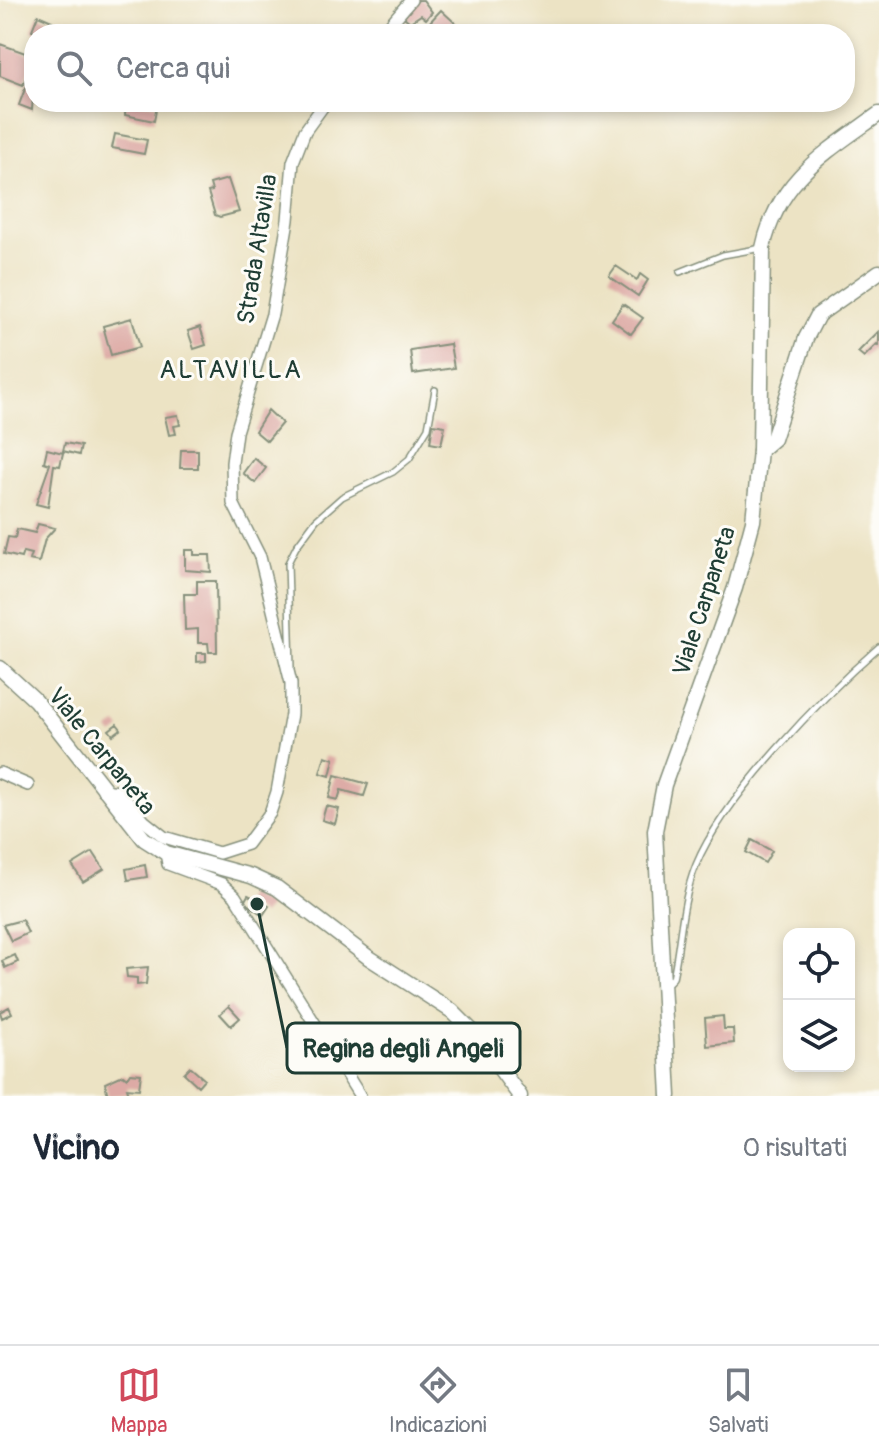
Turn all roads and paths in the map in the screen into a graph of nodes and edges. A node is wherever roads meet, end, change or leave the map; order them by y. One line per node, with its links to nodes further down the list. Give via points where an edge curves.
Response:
1 (411, 0): 2 (street)
2 (391, 24)
3 (319, 112): 12 (street, Strada Altavilla, via 293,162 272,314 236,432 232,463 233,503 260,557)
4 (879, 114): 5 (main road, Viale Carpaneta, via 793,181 774,210)
5 (763, 248): 6 (lane, via 723,255); 9 (main road, Viale Carpaneta)
6 (680, 272)
7 (879, 272): 9 (main road, via 818,315 775,434)
8 (435, 390): 12 (lane, via 428,428 409,459 342,497 296,547 288,563)
9 (760, 450): 17 (main road, Viale Carpaneta, via 753,521 735,588 676,750 655,831)
10 (879, 647): 17 (lane, via 831,689 710,837 685,899 673,978)
11 (0, 668): 15 (main road, Viale Carpaneta, via 35,700)
12 (289, 676): 15 (street, Strada Altavilla, via 291,714 277,792 270,813 247,844 219,853 180,844 144,821 120,792)
13 (0, 773): 14 (street)
14 (28, 785)
15 (103, 790): 16 (main road, Viale Carpaneta, via 144,839)
16 (166, 853): 18 (street, via 168,864 222,884 235,896); 19 (main road, Viale Carpaneta, via 277,888 368,957 452,1011)
17 (662, 987): 20 (main road, Viale Carpaneta)
18 (360, 1096)
19 (520, 1096)
20 (669, 1096)

